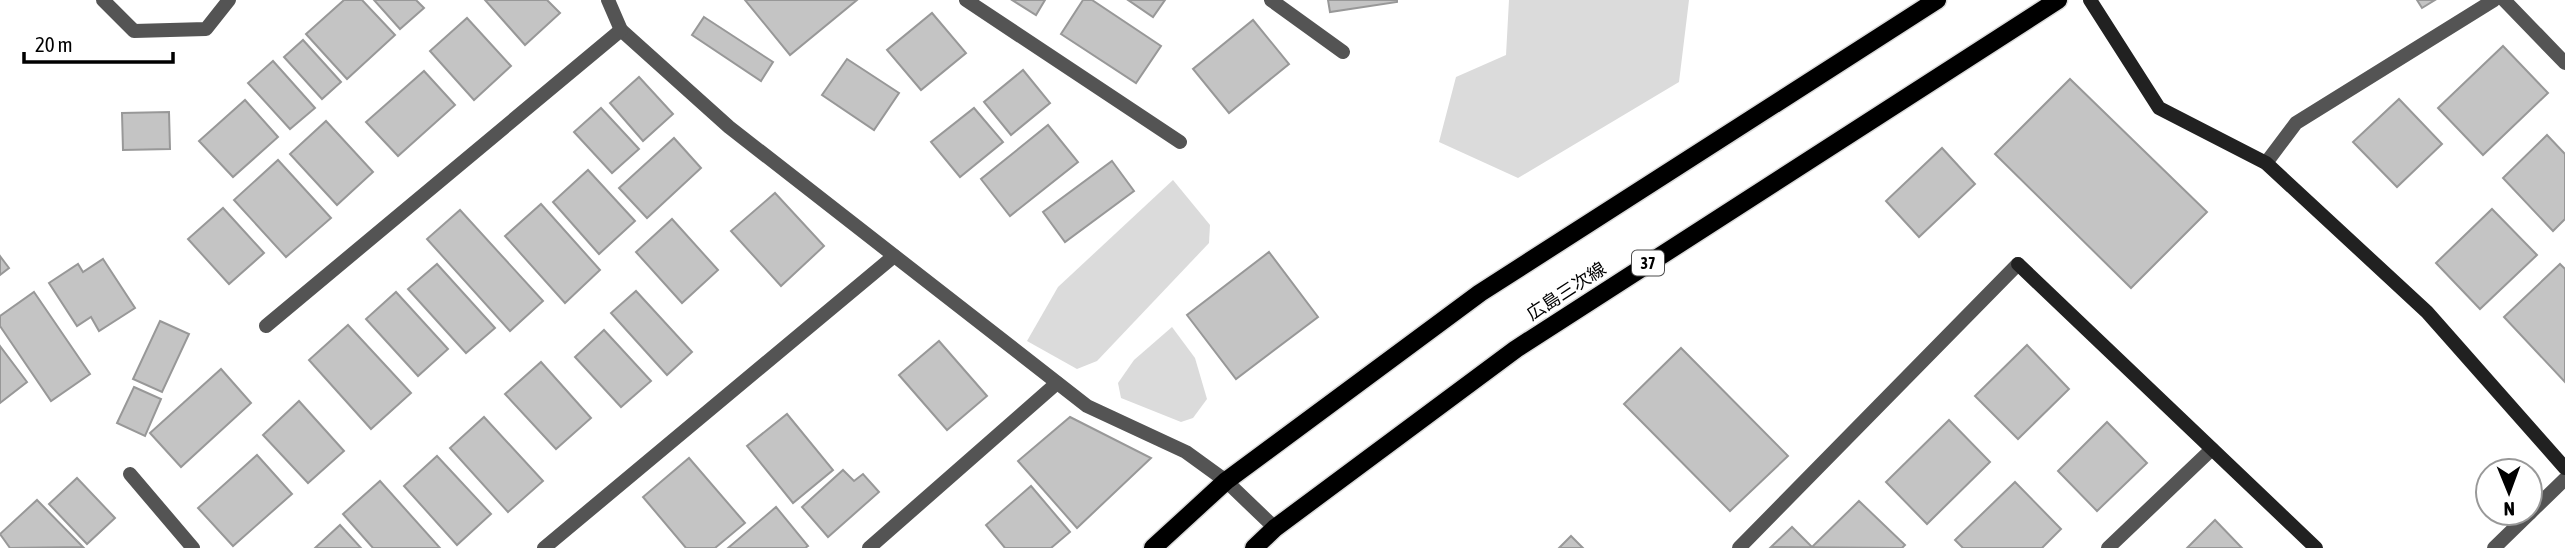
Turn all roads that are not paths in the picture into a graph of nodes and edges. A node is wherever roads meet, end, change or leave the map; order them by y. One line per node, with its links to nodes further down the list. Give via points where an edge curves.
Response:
1 (103, 0): 2 (street, via 134,31 206,29)
2 (229, 0)
3 (607, 0): 11 (street)
4 (966, 0): 14 (street)
5 (1271, 0): 12 (street)
6 (1937, 0): 23 (main road, via 1480,293)
7 (2058, 0): 25 (main road, 広島三次線 / 37, via 1516,349)
8 (2090, 0): 15 (street, via 2159,107)
9 (2494, 0): 15 (street, via 2296,123)
10 (2504, 0): 13 (street)
11 (621, 30): 16 (street, via 729,127); 17 (street)
12 (1342, 52)
13 (2565, 63)
14 (1180, 142)
15 (2266, 163): 20 (street, via 2427,312)
16 (894, 256): 18 (street); 28 (street)
17 (266, 326)
18 (1057, 383): 23 (street, via 1087,406 1186,452); 29 (street)
19 (2212, 449): 32 (street, via 2018,264); 33 (street); 34 (street)
20 (2565, 468)
21 (130, 474): 27 (street)
22 (2565, 479): 24 (street)
23 (1226, 481): 25 (street); 30 (main road)
24 (2544, 499)
25 (1275, 527): 31 (main road, 広島三次線 / 37)
26 (2516, 527): 35 (street)
27 (192, 548)
28 (544, 548)
29 (869, 548)
30 (1153, 548)
31 (1254, 548)
32 (1739, 548)
33 (2108, 548)
34 (2316, 548)
35 (2494, 548)

